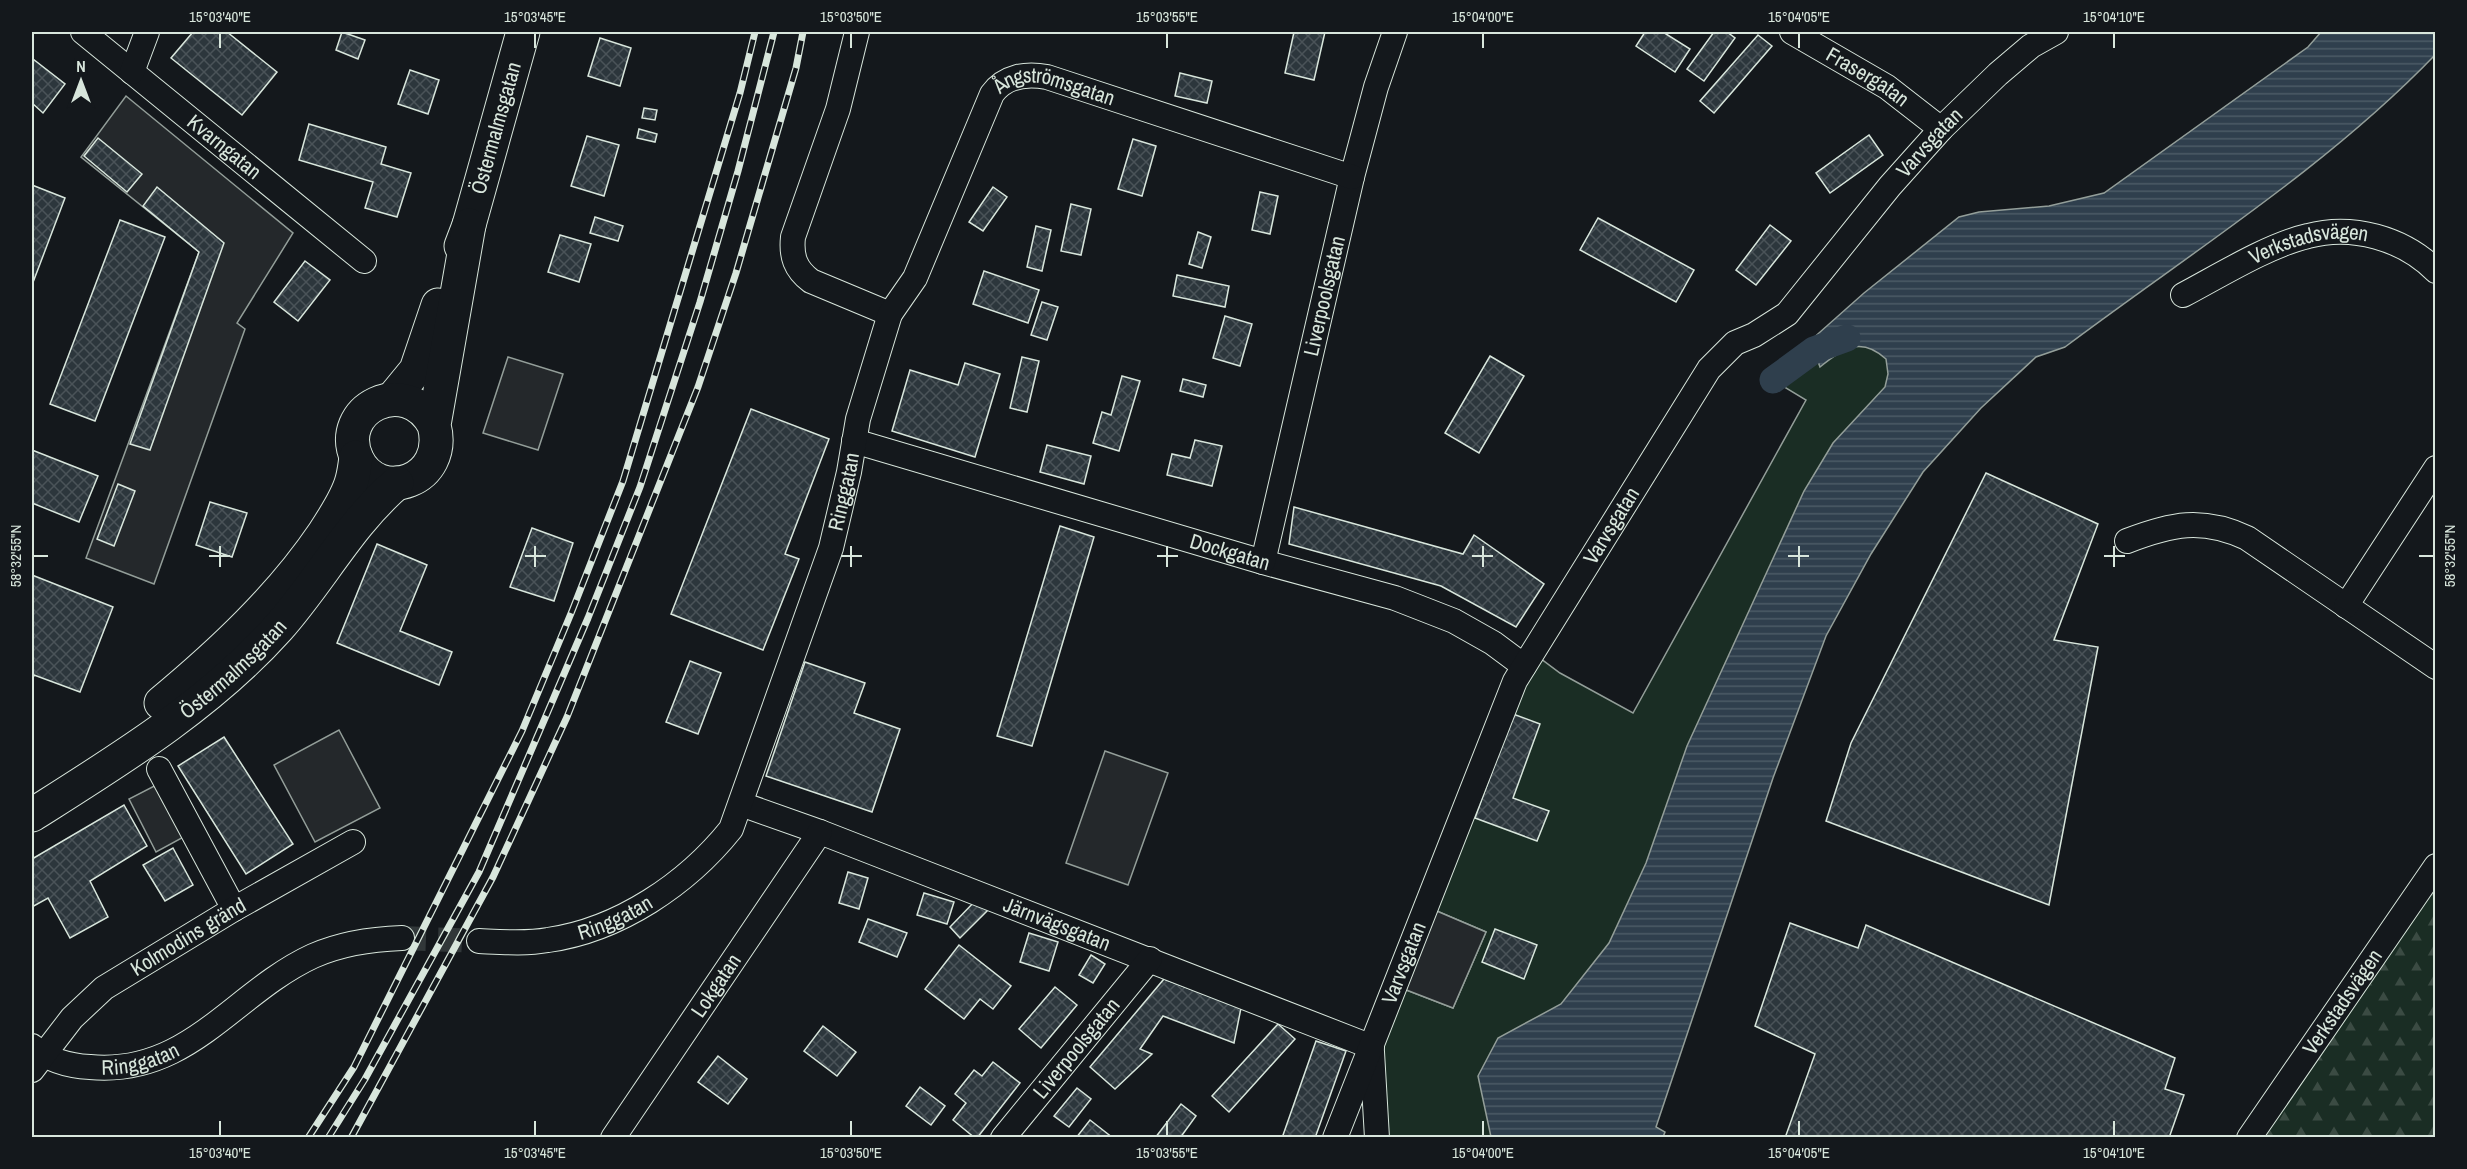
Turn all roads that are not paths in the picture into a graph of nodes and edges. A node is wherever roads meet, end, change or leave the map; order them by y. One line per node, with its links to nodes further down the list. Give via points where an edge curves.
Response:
1 (82, 32): 8 (street, Kvarngatan)
2 (147, 32): 8 (street)
3 (523, 32): 11 (main road, Östermalmsgatan)
4 (857, 32): 15 (street, via 838,109 793,237 792,250 795,264 811,281)
5 (1395, 32): 10 (street, Liverpoolsgatan)
6 (1792, 32): 9 (street, Frasergatan, via 1887,87)
7 (2056, 32): 9 (street, Varvsgatan, via 2031,46)
8 (132, 72): 12 (street, Kvarngatan)
9 (1941, 129): 25 (street, Varvsgatan, via 1787,314 1736,343 1709,369)
10 (1352, 177): 15 (street, Ångströmsgatan, via 1047,77 1020,76 998,86 992,94 915,278); 23 (street, Liverpoolsgatan)
11 (469, 225): 16 (main road, Östermalmsgatan, via 416,370); 17 (main road, Östermalmsgatan)
12 (364, 261)
13 (2436, 271): 14 (street, Verkstadsvägen, via 2389,240 2357,233 2324,233 2294,240)
14 (2183, 295)
15 (890, 314): 18 (street, Ringgatan)
16 (393, 398): 17 (main road, via 422,408); 19 (main road, Östermalmsgatan, via 374,404 360,417 353,434)
17 (434, 425): 21 (main road, Östermalmsgatan, via 437,444 431,464 416,477)
18 (854, 441): 23 (street, Dockgatan); 29 (street, Ringgatan, via 831,548)
19 (356, 458): 21 (main road, via 372,477); 28 (main road, Östermalmsgatan, via 345,498 316,544 232,640 155,708)
20 (2436, 468): 24 (street)
21 (397, 483): 30 (main road, Östermalmsgatan, via 378,499 307,594 249,657 172,723)
22 (2127, 541): 24 (street, via 2159,528 2180,525 2198,524 2231,531)
23 (1263, 562): 25 (street, Dockgatan, via 1395,598 1454,621)
24 (2346, 606): 26 (street)
25 (1524, 666): 38 (street, Varvsgatan)
26 (2436, 667)
27 (159, 769): 34 (street)
28 (32, 790)
29 (741, 804): 31 (street, Järnvägsgatan); 36 (street, Ringgatan, via 730,829 714,850 662,893 633,911 548,940)
30 (32, 815)
31 (820, 832): 37 (street, Järnvägsgatan); 40 (street, Lokgatan)
32 (353, 842): 34 (street, Kolmodins gränd)
33 (2436, 866): 44 (street, Verkstadsvägen)
34 (234, 909): 39 (street, Kolmodins gränd, via 104,988)
35 (402, 938): 39 (street, Ringgatan, via 344,945 313,956 275,978 210,1029 159,1059 127,1067 98,1068)
36 (479, 941)
37 (1150, 959): 38 (street, Järnvägsgatan); 41 (street, Liverpoolsgatan)
38 (1372, 1047): 42 (street, Varvsgatan); 43 (street)
39 (35, 1057)
40 (613, 1137)
41 (1003, 1137)
42 (1335, 1137)
43 (1377, 1137)
44 (2249, 1137)

